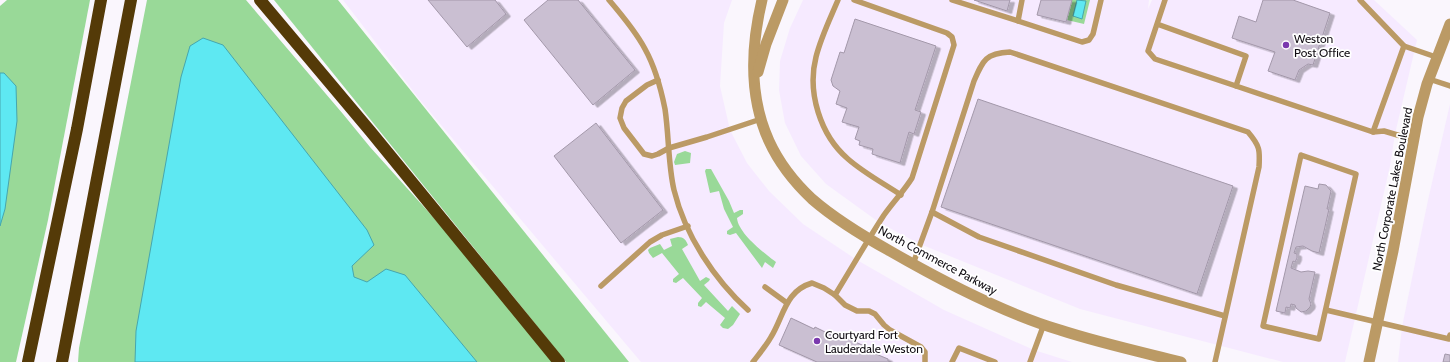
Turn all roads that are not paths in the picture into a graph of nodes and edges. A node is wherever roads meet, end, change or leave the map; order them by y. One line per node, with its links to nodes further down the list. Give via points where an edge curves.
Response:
1 (101, 0): 44 (highway)
2 (130, 0): 45 (highway)
3 (260, 0): 46 (highway)
4 (609, 0): 20 (lane, via 645,49)
5 (762, 0): 23 (street, North Commerce Parkway, via 754,44)
6 (783, 0): 23 (street, North Commerce Parkway, via 758,69)
7 (838, 0): 28 (lane, via 815,58 812,78 819,113 832,140 847,158)
8 (854, 0): 28 (lane, via 947,33 954,45 912,178)
9 (952, 0): 14 (lane)
10 (1022, 0): 14 (lane)
11 (1100, 0): 14 (lane, via 1093,34 1089,40 1082,42)
12 (1165, 0): 15 (lane)
13 (1360, 0): 17 (lane)
14 (1018, 21)
15 (1157, 24): 21 (lane, via 1148,51 1155,59); 21 (lane, via 1246,56)
16 (1450, 24): 18 (street, North Corporate Lakes Boulevard)
17 (1404, 46): 18 (lane); 25 (lane)
18 (1436, 57): 19 (street, North Corporate Lakes Boulevard)
19 (1428, 79): 22 (lane); 26 (street, North Corporate Lakes Boulevard)
20 (658, 80): 27 (lane, via 665,109); 27 (lane, via 626,101 620,118 624,128 644,154 652,156)
21 (1236, 86): 25 (lane)
22 (1450, 86)
23 (756, 91): 24 (street, North Commerce Parkway)
24 (760, 120): 27 (lane); 31 (street, North Commerce Parkway, via 772,148 795,182 829,212)
25 (1374, 132): 26 (lane, via 1384,131)
26 (1414, 140): 40 (street, North Corporate Lakes Boulevard)
27 (669, 148): 30 (lane, via 675,192)
28 (901, 195): 31 (lane)
29 (932, 212): 32 (lane); 39 (lane, via 979,237 1116,284); 39 (lane, via 980,66 988,56 999,53 1010,52 1248,132 1257,143 1260,153 1259,167)
30 (688, 226): 33 (lane, via 650,242); 37 (lane, via 698,248 714,272 731,295)
31 (869, 239): 32 (street, North Commerce Parkway); 35 (lane)
32 (913, 264): 41 (street, North Commerce Parkway, via 970,294)
33 (601, 286)
34 (765, 287): 36 (lane)
35 (835, 295): 36 (lane, via 812,283 794,292); 48 (lane, via 845,305 857,311 875,314 890,330 921,346 925,352)
36 (787, 304): 47 (lane, via 772,336)
37 (748, 310)
38 (1326, 310): 38 (lane, via 1356,174 1301,155 1263,326 1319,339); 40 (lane)
39 (1225, 316): 53 (lane)
40 (1378, 321): 42 (lane, via 1449,339); 54 (street, North Corporate Lakes Boulevard)
41 (1044, 324): 43 (street, North Commerce Parkway); 51 (lane)
42 (1450, 335)
43 (1165, 360): 52 (street, North Commerce Parkway)
44 (28, 362)
45 (62, 362)
46 (560, 362)
47 (753, 362)
48 (925, 362)
49 (952, 362): 50 (lane, via 959,348)
50 (995, 362)
51 (1030, 362)
52 (1181, 362)
53 (1215, 362)
54 (1369, 362)

